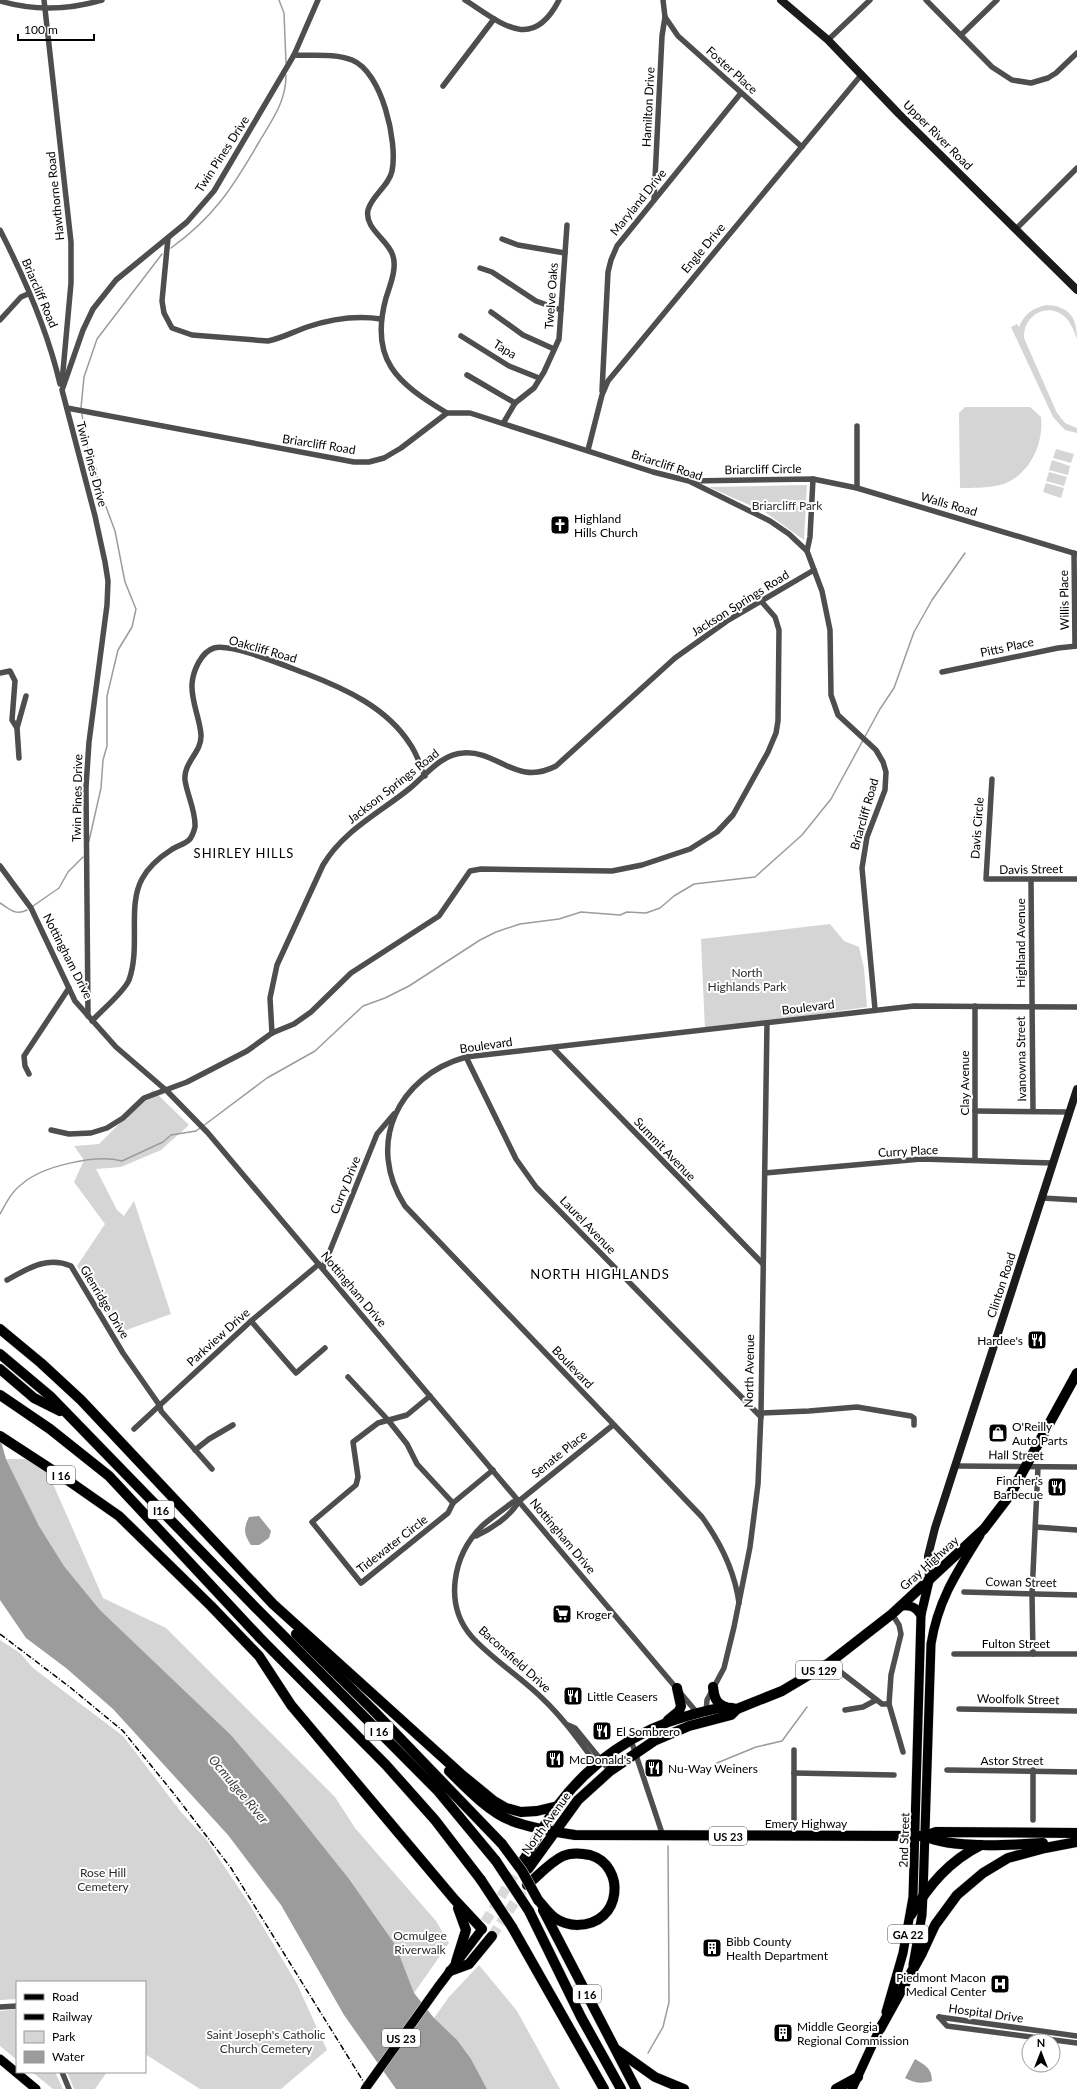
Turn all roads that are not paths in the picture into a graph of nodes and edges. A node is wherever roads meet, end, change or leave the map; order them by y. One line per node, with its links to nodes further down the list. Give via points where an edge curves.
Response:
1 (44, 0): 12 (street, Hawthorne Road)
2 (102, 0): 12 (street)
3 (318, 0): 18 (street, Twin Pines Drive)
4 (465, 0): 14 (street)
5 (559, 0): 14 (street, via 549,17 532,28 516,29)
6 (663, 0): 13 (street, Foster Place)
7 (781, 0): 16 (street, Upper River Road)
8 (870, 0): 16 (street)
9 (926, 0): 15 (street)
10 (997, 0): 15 (street)
11 (0, 1): 12 (street)
12 (44, 9): 42 (street, Hawthorne Road, via 71,242 71,283)
13 (665, 17): 21 (street, Foster Place, via 678,36); 24 (street, Hamilton Drive)
14 (494, 19): 20 (street)
15 (961, 35): 17 (street, via 1004,76 1025,83 1048,78)
16 (828, 40): 19 (street, Upper River Road)
17 (1077, 52)
18 (294, 55): 28 (street, Twin Pines Drive, via 214,191 187,222); 36 (street, via 339,57 356,62 371,77 385,107 391,137 392,171 371,203 368,213 371,224 391,250 394,262)
19 (862, 74): 22 (street, Engle Drive); 26 (street, Upper River Road)
20 (443, 86)
21 (741, 93): 22 (street, Foster Place); 24 (street, Maryland Drive)
22 (802, 146): 43 (street, Engle Drive, via 608,381)
23 (1077, 168): 26 (street)
24 (654, 199): 43 (street, Maryland Drive, via 622,237 611,260)
25 (567, 225): 30 (street, Twelve Oaks)
26 (1016, 229): 32 (street, Upper River Road)
27 (0, 230): 33 (street, Briarcliff Road)
28 (168, 238): 36 (street, via 162,301 172,328 186,334 268,341 280,339 325,321 356,317); 42 (street, Twin Pines Drive, via 116,280 93,309)
29 (502, 239): 30 (street, via 518,246)
30 (565, 253): 34 (street, Twelve Oaks)
31 (480, 268): 34 (street, via 492,272 536,301)
32 (1077, 290)
33 (28, 294): 37 (street, via 21,297); 42 (street, Briarcliff Road, via 55,362)
34 (561, 310): 39 (street, Twelve Oaks, via 559,339)
35 (491, 312): 39 (street, via 523,335)
36 (381, 319): 46 (street, via 383,347 396,374 414,392)
37 (0, 320)
38 (461, 336): 41 (street, Tapa, via 509,366)
39 (554, 349): 41 (street, Twelve Oaks)
40 (467, 375): 44 (street)
41 (539, 378): 44 (street, Twelve Oaks, via 533,390)
42 (62, 390): 45 (street, Twin Pines Drive)
43 (602, 395): 49 (street, Engle Drive)
44 (515, 403): 47 (street, Twelve Oaks)
45 (67, 408): 46 (street, Briarcliff Road, via 354,462 384,458); 74 (street, Twin Pines Drive, via 95,516 108,582 86,787)
46 (447, 413): 47 (street, Briarcliff Road, via 470,413)
47 (504, 422): 49 (street, Briarcliff Road)
48 (856, 426): 52 (street)
49 (588, 450): 51 (street, Briarcliff Road)
50 (813, 479): 51 (street, Briarcliff Circle); 52 (street, Walls Road); 53 (street, Briarcliff Circle)
51 (689, 481): 53 (street, Briarcliff Road, via 782,528)
52 (857, 488): 54 (street, Walls Road)
53 (807, 551): 55 (street, Briarcliff Road)
54 (1076, 554): 57 (street, Willis Place)
55 (814, 570): 56 (street, Jackson Springs Road); 73 (street, Briarcliff Road, via 828,616 832,703 838,715 880,756 886,772 884,790 867,837 862,868)
56 (762, 601): 63 (street, Jackson Springs Road, via 727,621 675,658 552,768 540,772 520,771 481,755 464,752 447,758); 77 (street, via 775,617 779,630 776,733 739,805 717,832 690,849 612,871 470,871 439,916 351,973 302,1019)
57 (1076, 646): 58 (street, Pitts Place)
58 (942, 672)
59 (0, 673): 61 (street, via 10,671 15,681 12,720)
60 (26, 696): 61 (street)
61 (17, 728): 62 (street)
62 (19, 758)
63 (425, 776): 75 (street, Oakcliff Road, via 411,746 391,719 356,697 280,663 221,648 207,652 200,659 192,683 201,738 185,774 195,828 189,840 162,856 143,877 135,898 136,940 128,981); 77 (street, Jackson Springs Road, via 357,827 329,854 277,965 270,998)
64 (992, 779): 66 (street, Davis Circle)
65 (0, 866): 69 (street, Nottingham Drive, via 31,908)
66 (986, 879): 68 (street, Davis Street)
67 (1077, 879): 68 (street, Davis Street)
68 (1031, 880): 71 (street, Highland Avenue)
69 (70, 988): 74 (street, Nottingham Drive, via 75,1001); 80 (street, via 24,1056)
70 (975, 1006): 71 (street, Boulevard); 73 (street, Boulevard); 83 (street, Clay Avenue)
71 (1031, 1007): 72 (street, Boulevard); 84 (street, Ivanowna Street)
72 (1077, 1007)
73 (875, 1009): 76 (street, Boulevard)
74 (88, 1016): 75 (street, Nottingham Drive)
75 (92, 1021): 82 (street, Nottingham Drive, via 116,1047)
76 (767, 1023): 78 (street, Boulevard); 90 (street, North Avenue)
77 (272, 1033): 82 (street, via 247,1051)
78 (552, 1048): 79 (street, Boulevard); 93 (street, Summit Avenue)
79 (466, 1057): 86 (street, Boulevard, via 442,1066 424,1078 409,1092); 108 (street, Laurel Avenue, via 516,1159 536,1187)
80 (29, 1074)
81 (1077, 1089): 85 (street, Clinton Road)
82 (166, 1091): 87 (street, via 155,1092 144,1098 107,1128 91,1133 68,1134); 94 (street, Nottingham Drive, via 200,1124)
83 (974, 1111): 84 (street); 88 (street, Clay Avenue)
84 (1032, 1112): 85 (street)
85 (1069, 1112): 89 (street, Clinton Road)
86 (395, 1113): 94 (street, Curry Drive, via 377,1134); 111 (street, Boulevard, via 389,1138 389,1163 395,1186 405,1206)
87 (51, 1130)
88 (974, 1160): 89 (street, Curry Place); 90 (street, Curry Place, via 921,1159)
89 (1053, 1163): 91 (street, Clinton Road)
90 (765, 1173): 93 (street, North Avenue)
91 (1042, 1198): 92 (street); 117 (street, Clinton Road)
92 (1077, 1200)
93 (763, 1264): 108 (street, North Avenue)
94 (321, 1266): 96 (street, Parkview Drive); 105 (street, Nottingham Drive)
95 (7, 1280): 106 (street, Glenridge Drive, via 51,1261 71,1266 123,1353)
96 (251, 1322): 98 (street, via 296,1373); 106 (street, Parkview Drive)
97 (0, 1329): 132 (highway, I 16, via 81,1400)
98 (325, 1348)
99 (0, 1354): 107 (highway, via 50,1396)
100 (0, 1369): 107 (highway, I16, via 34,1398)
101 (1077, 1373): 118 (highway, Gray Highway / US 129)
102 (348, 1377): 110 (street)
103 (0, 1387): 109 (highway)
104 (0, 1395): 109 (highway, I 16)
105 (430, 1396): 110 (street, Tidewater Circle, via 407,1415); 122 (street, Nottingham Drive)
106 (160, 1406): 114 (street, Parkview Drive); 116 (street, Glenridge Drive)
107 (66, 1414): 135 (highway, I16)
108 (761, 1415): 113 (street, via 857,1407 911,1416 914,1418); 133 (street, North Avenue, via 758,1484)
109 (34, 1417): 202 (highway, I 16, bridge, via 109,1476 260,1638 386,1765 435,1820 481,1880 512,1927)
110 (388, 1420): 124 (street, via 407,1444 418,1464); 124 (street, Tidewater Circle, via 378,1422 353,1442 358,1477 356,1485 312,1522 361,1583 448,1513)
111 (613, 1424): 123 (street, Senate Place); 133 (street, Boulevard, via 691,1504 710,1528 726,1561)
112 (233, 1425): 116 (street)
113 (914, 1425)
114 (134, 1429)
115 (0, 1436): 180 (highway, I 16, via 119,1516 211,1606 259,1656 291,1705)
116 (195, 1450): 121 (street, Glenridge Drive)
117 (956, 1466): 118 (street, Hall Street); 128 (street, Clinton Road, via 930,1546)
118 (1026, 1466): 119 (street, Hall Street); 126 (highway, Gray Highway / US 129, via 1010,1495)
119 (1038, 1467): 120 (street, Hall Street); 125 (street)
120 (1077, 1467)
121 (212, 1469)
122 (493, 1470): 123 (street, Nottingham Drive); 124 (street, Tidewater Circle)
123 (519, 1501): 143 (street, Nottingham Drive); 158 (street, Baconsfield Drive, via 516,1507 475,1536 462,1557 455,1577 454,1599 461,1620 475,1640 543,1699)
124 (453, 1503)
125 (1036, 1527): 127 (street); 130 (street)
126 (984, 1529): 128 (highway, Gray Highway / US 129); 174 (main road, 2nd Street, via 944,1594 933,1627)
127 (1077, 1530)
128 (929, 1581): 134 (highway, Gray Highway / US 129); 137 (main road, 2nd Street)
129 (964, 1592): 130 (street, Cowan Street)
130 (1032, 1594): 131 (street, Cowan Street); 139 (street)
131 (1077, 1595)
132 (273, 1604): 153 (highway); 181 (highway, I 16, bridge, via 285,1623 374,1710 502,1844 522,1871)
133 (739, 1604): 142 (street, North Avenue, via 727,1658)
134 (901, 1606): 136 (highway, Gray Highway / US 129); 137 (main road, via 912,1606 918,1609)
135 (255, 1607): 203 (highway, I 16, bridge, via 438,1791 496,1861 529,1911 581,2016)
136 (892, 1614): 141 (highway, Gray Highway / US 129); 145 (street, via 901,1634 891,1675)
137 (921, 1615): 174 (main road, 2nd Street)
138 (954, 1654): 139 (street, Fulton Street)
139 (1032, 1654): 140 (street, Fulton Street)
140 (1077, 1654)
141 (829, 1664): 144 (street); 147 (highway, Gray Highway / US 129, via 782,1691)
142 (713, 1687): 146 (highway, via 715,1699 721,1706); 151 (street, North Avenue)
143 (677, 1688): 151 (street, Nottingham Drive); 152 (highway, via 681,1709)
144 (876, 1700): 145 (street, via 882,1704); 149 (street, via 863,1707)
145 (889, 1704): 156 (street)
146 (726, 1707): 147 (highway, North Avenue / US 129); 151 (highway, North Avenue / US 129)
147 (737, 1709): 151 (highway, North Avenue / US 129, via 731,1715)
148 (959, 1709): 150 (street, Woolfolk Street)
149 (845, 1710)
150 (1077, 1711)
151 (703, 1717): 152 (highway, North Avenue / US 129); 157 (highway, North Avenue / US 129)
152 (659, 1726): 154 (highway, North Avenue / US 129)
153 (414, 1733): 165 (highway, via 488,1796 506,1808 521,1812); 167 (highway, Emery Highway, via 479,1799 511,1821)
154 (631, 1740): 157 (street); 158 (highway, North Avenue / US 129)
155 (794, 1750): 163 (street)
156 (903, 1752)
157 (635, 1753): 161 (highway, North Avenue / US 129); 172 (street)
158 (600, 1763): 161 (street, Baconsfield Drive); 165 (highway, North Avenue / US 129, via 583,1776)
159 (947, 1770): 160 (street, Astor Street)
160 (1033, 1770): 162 (street, Astor Street); 166 (street)
161 (610, 1771): 168 (highway, North Avenue / US 129, via 578,1800)
162 (1077, 1772)
163 (794, 1773): 164 (street); 173 (street)
164 (894, 1775)
165 (558, 1806): 167 (highway, North Avenue / US 129)
166 (1033, 1820)
167 (543, 1828): 168 (highway, Emery Highway / US 23); 177 (highway, North Avenue)
168 (555, 1833): 171 (highway, Emery Highway / US 23); 177 (highway, North Avenue / US 129)
169 (1002, 1833): 170 (highway, Emery Highway / US 23); 174 (highway, Emery Highway / US 23, via 936,1832); 176 (highway)
170 (1077, 1834)
171 (575, 1835): 172 (highway, Emery Highway / US 23); 177 (highway, US 23, via 558,1841)
172 (662, 1836): 173 (highway, Emery Highway / US 23)
173 (794, 1836): 174 (highway, Emery Highway / US 23)
174 (920, 1836): 176 (highway, Emery Highway / US 23, via 934,1841); 179 (main road, 2nd Street / GA 22); 182 (main road, 2nd Street / GA 22)
175 (1077, 1842): 176 (highway, Emery Highway / US 23); 186 (highway, via 1008,1858 970,1882 943,1912)
176 (981, 1845): 179 (highway, via 952,1863)
177 (528, 1868)
178 (527, 1885): 181 (highway, I 16, via 562,1857 577,1853 594,1856 603,1862 612,1875 612,1907 603,1917 588,1925 571,1925 555,1918)
179 (923, 1894): 182 (highway); 186 (main road, 2nd Street / GA 22, via 922,1915)
180 (454, 1899): 183 (highway); 185 (highway, via 463,1916 466,1930)
181 (538, 1900): 193 (highway, I 16)
182 (911, 1915): 190 (main road, 2nd Street / GA 22, via 894,1989)
183 (485, 1925): 185 (main road, US 23)
184 (492, 1936): 187 (highway, via 469,1964)
185 (456, 1962): 187 (main road, US 23)
186 (912, 1970): 190 (highway)
187 (450, 1971): 201 (main road, US 23, bridge)
188 (16, 2006): 189 (street)
189 (0, 2007)
190 (880, 2029): 198 (main road, 2nd Street / GA 22)
191 (1077, 2036): 192 (street, Hospital Drive, via 939,2017 947,2026)
192 (1077, 2043)
193 (615, 2048): 204 (highway, I 16); 205 (highway, via 655,2078)
194 (0, 2059): 195 (main road)
195 (16, 2072)
196 (17, 2073): 199 (main road)
197 (62, 2073): 200 (street)
198 (858, 2078): 206 (highway); 207 (main road, 2nd Street / GA 22)
199 (36, 2089)
200 (69, 2089)
201 (365, 2089)
202 (604, 2089)
203 (621, 2089)
204 (636, 2089)
205 (684, 2089)
206 (836, 2089)
207 (852, 2089)

